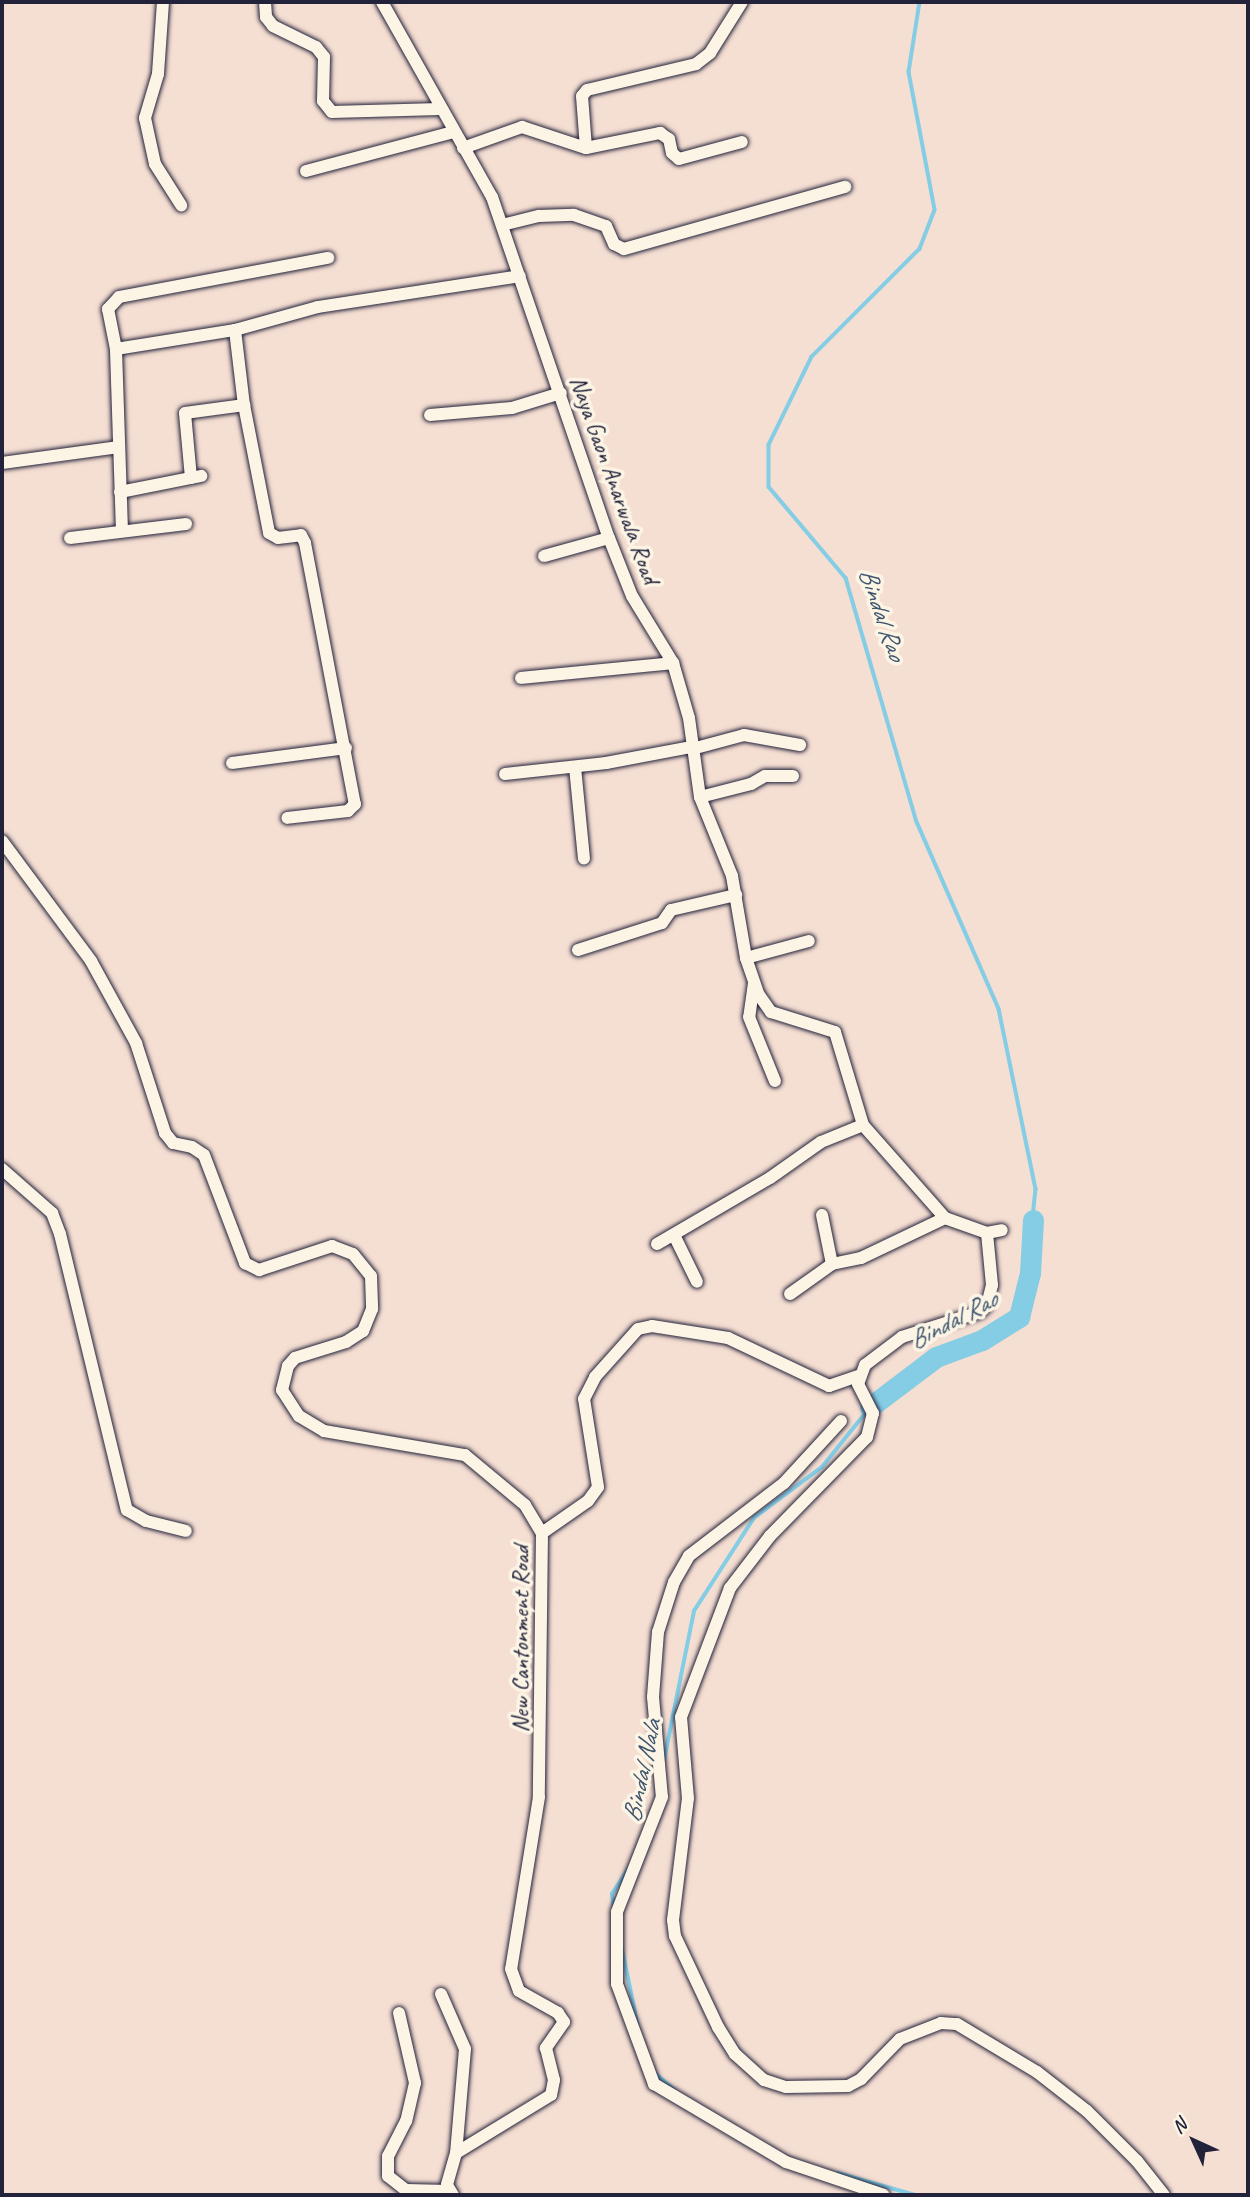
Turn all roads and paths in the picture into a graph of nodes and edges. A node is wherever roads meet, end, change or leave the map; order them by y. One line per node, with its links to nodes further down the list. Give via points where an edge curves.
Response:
1 (163, 2): 12 (street, via 158,74 145,118 155,164)
2 (265, 2): 5 (street, via 266,17 273,26 316,47 324,57 323,101 332,111)
3 (382, 2): 5 (street, Naya Gaon Anarwala Road)
4 (741, 2): 9 (street, via 710,53 696,64 587,90 582,96)
5 (440, 109): 6 (street, Naya Gaon Anarwala Road)
6 (454, 132): 8 (street, Naya Gaon Anarwala Road); 10 (street)
7 (742, 142): 9 (street, via 679,159 660,132)
8 (464, 148): 9 (street, via 522,127); 13 (street, Naya Gaon Anarwala Road)
9 (586, 148)
10 (306, 171)
11 (845, 187): 13 (street, via 624,249 614,244 606,226 574,215 539,216)
12 (180, 205)
13 (502, 225): 15 (street, Naya Gaon Anarwala Road)
14 (328, 258): 17 (street, via 119,297 107,309)
15 (520, 276): 16 (street, via 318,307); 18 (street, Naya Gaon Anarwala Road)
16 (235, 330): 17 (street); 19 (street)
17 (116, 349): 21 (street)
18 (561, 393): 20 (street, via 512,408); 27 (street, Naya Gaon Anarwala Road)
19 (244, 405): 23 (street, via 185,413 196,477); 32 (street, via 269,533 278,538 301,535 306,543)
20 (430, 415)
21 (119, 447): 22 (street); 23 (street)
22 (2, 463)
23 (120, 492): 25 (street)
24 (186, 524): 25 (street)
25 (122, 531): 26 (street)
26 (70, 538)
27 (609, 538): 28 (street); 29 (street, Naya Gaon Anarwala Road, via 632,596)
28 (544, 556)
29 (673, 663): 30 (street); 33 (street, Naya Gaon Anarwala Road, via 689,718)
30 (521, 678)
31 (800, 746): 33 (street, via 744,735)
32 (346, 748): 34 (street); 39 (street, via 353,808)
33 (692, 748): 35 (street); 38 (street, Naya Gaon Anarwala Road)
34 (232, 763)
35 (575, 767): 36 (street); 41 (street)
36 (505, 774)
37 (793, 776): 38 (street, via 765,776)
38 (700, 797): 42 (street, Naya Gaon Anarwala Road)
39 (287, 818)
40 (2, 841): 62 (street, New Cantonment Road, via 91,961 136,1043 165,1133 173,1143 192,1146 204,1156 245,1263 259,1270 332,1246 353,1254 371,1276 372,1309 363,1331 346,1342 295,1358 288,1366 282,1390 299,1416 324,1431 465,1455 518,1498)
41 (584, 859)
42 (736, 895): 44 (street, via 671,910 662,923); 45 (street, Naya Gaon Anarwala Road)
43 (809, 941): 45 (street)
44 (578, 950)
45 (746, 958): 46 (street, Naya Gaon Anarwala Road)
46 (754, 981): 47 (street, via 749,1017); 48 (street, Naya Gaon Anarwala Road, via 771,1012 835,1032)
47 (775, 1080)
48 (863, 1125): 51 (street, Naya Gaon Anarwala Road); 54 (street, via 821,1142 771,1178)
49 (2, 1169): 61 (street, via 52,1213 60,1234 127,1510 146,1521)
50 (822, 1215): 56 (street)
51 (945, 1218): 53 (street, Naya Gaon Anarwala Road); 56 (street, via 861,1258)
52 (1002, 1230): 53 (street)
53 (987, 1233): 59 (street, via 992,1284 987,1305 902,1337 873,1358)
54 (674, 1234): 55 (street); 57 (street)
55 (657, 1244)
56 (832, 1264): 58 (street)
57 (697, 1282)
58 (790, 1294)
59 (858, 1380): 62 (street, via 829,1386 728,1338 652,1326 638,1329 595,1377 584,1399 598,1487 588,1502); 68 (street, via 873,1413 872,1429 853,1456 747,1562 715,1622 681,1717 688,1798 675,1936 718,2027 735,2054 764,2080 786,2087 848,2086 861,2079 900,2039 941,2023 957,2024 1037,2072 1087,2111)
60 (841, 1421): 67 (street, via 784,1483 689,1556 674,1582 658,1632 653,1697 662,1797 617,1912 617,1984 654,2084 786,2162)
61 (186, 1531)
62 (542, 1533): 65 (street, New Cantonment Road, via 539,1797 511,1969 519,1991 558,2013 564,2022 546,2048 554,2080 551,2095)
63 (441, 1994): 65 (street, via 465,2049)
64 (399, 2013): 66 (street, via 415,2084 406,2120 388,2156 388,2176 406,2190)
65 (456, 2153): 66 (street, via 448,2173)
66 (451, 2193)
67 (884, 2195)
68 (1164, 2195)

